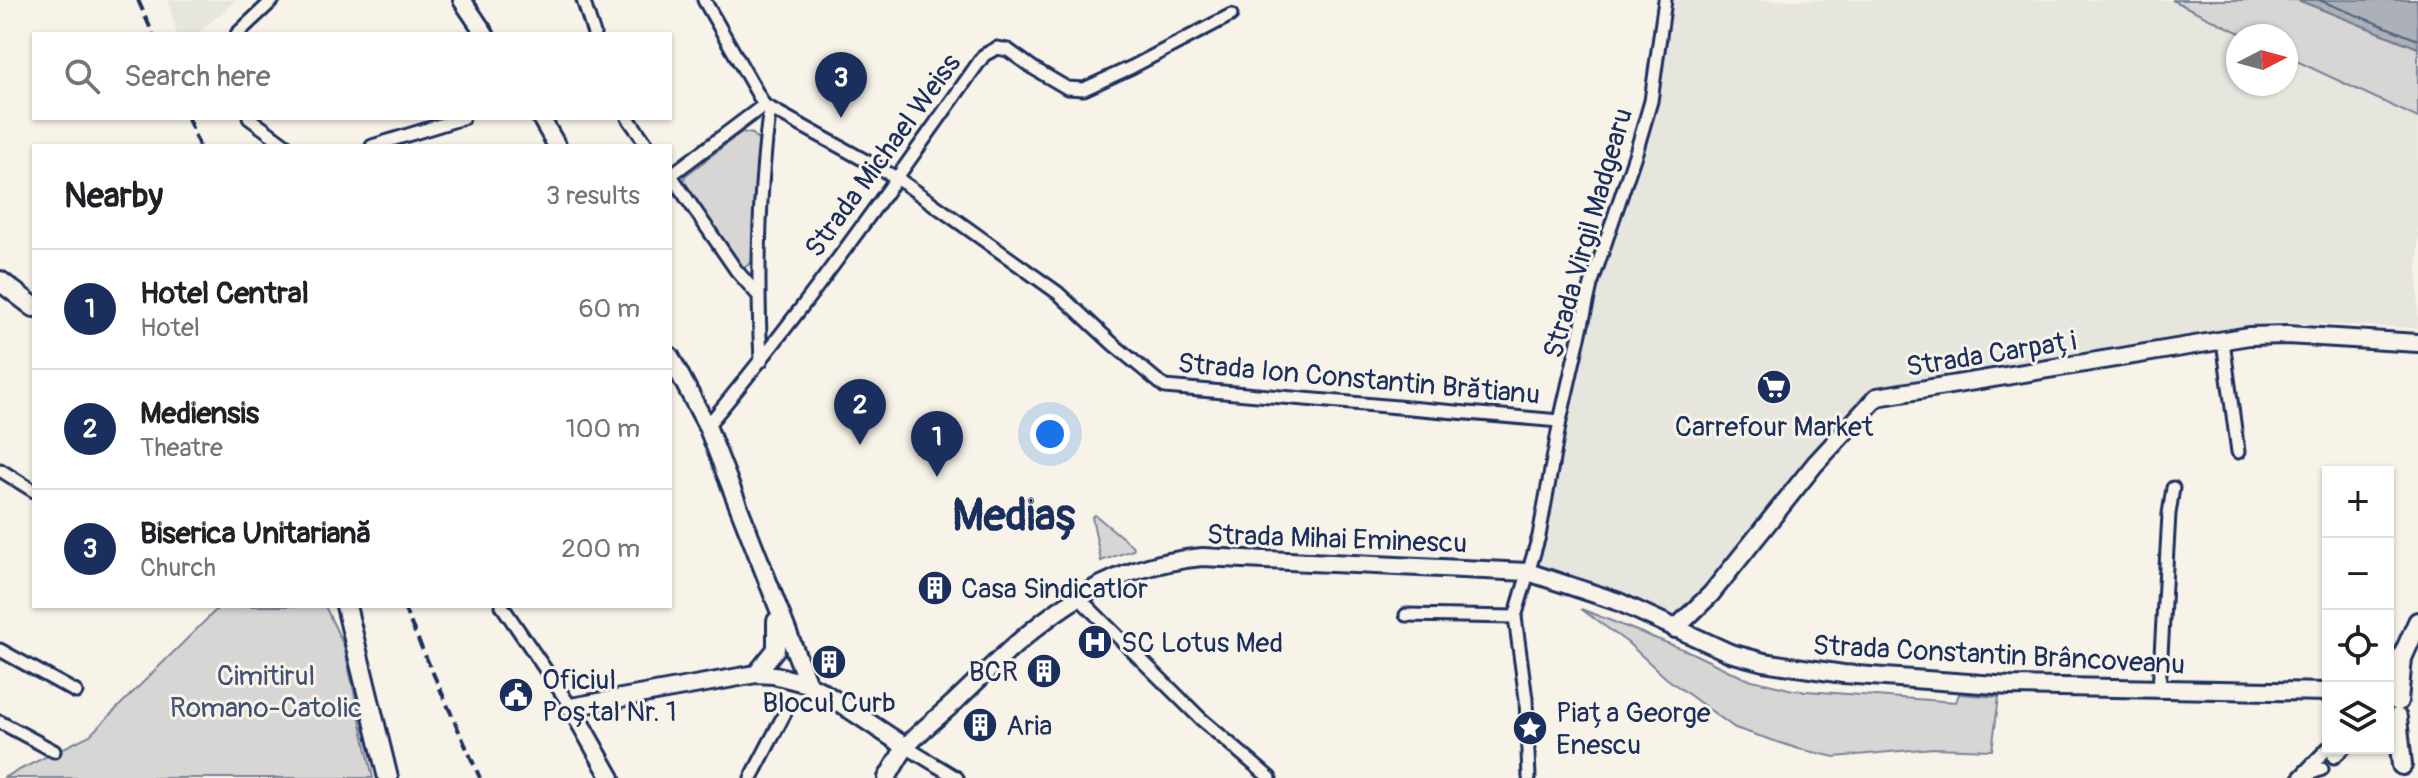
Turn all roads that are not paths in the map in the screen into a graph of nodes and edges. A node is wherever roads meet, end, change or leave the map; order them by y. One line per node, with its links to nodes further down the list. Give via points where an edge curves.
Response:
1 (273, 0): 7 (street)
2 (462, 0): 8 (street)
3 (583, 0): 9 (street)
4 (704, 0): 10 (street)
5 (1665, 0): 29 (street, Strada Virgil Madgearu, via 1651,101 1591,285)
6 (1231, 15): 21 (street, Strada Michael Weiss, via 1084,89 1067,88 997,48 984,55)
7 (239, 32)
8 (484, 32)
9 (593, 32)
10 (767, 106): 19 (street); 21 (street, Strada Ion Constantin Brătianu); 23 (street)
11 (252, 120): 15 (street)
12 (456, 120): 16 (street)
13 (542, 120): 17 (street)
14 (629, 120): 18 (street)
15 (284, 144)
16 (378, 144)
17 (556, 144)
18 (647, 144)
19 (672, 173)
20 (672, 177): 23 (street)
21 (897, 178): 27 (street, Strada Michael Weiss); 29 (street, Strada Ion Constantin Brătianu, via 1058,293 1165,387)
22 (0, 281): 24 (main road)
23 (758, 295): 27 (street)
24 (32, 305)
25 (2223, 341): 26 (street, Strada Carpați, via 2287,335); 31 (street); 43 (street, Strada Carpați, via 1877,397 1815,464 1711,594)
26 (2418, 343)
27 (761, 361): 30 (street, Strada Michael Weiss)
28 (672, 367): 30 (street)
29 (1560, 421): 35 (street, Strada Virgil Madgearu)
30 (707, 426): 37 (street)
31 (2238, 452)
32 (0, 470): 34 (street)
33 (2173, 488): 49 (street)
34 (32, 490)
35 (1528, 572): 36 (street, Strada Mihai Eminescu, via 1202,557 1125,574); 41 (street, Strada Virgil Madgearu); 43 (street, Strada Mihai Eminescu, via 1619,602)
36 (1077, 596): 57 (street, Strada Mihai Eminescu, via 1022,637); 68 (street, via 1201,719)
37 (775, 603): 47 (street, via 776,649); 48 (street)
38 (346, 608): 63 (main road)
39 (503, 608): 53 (street)
40 (1406, 615): 41 (street)
41 (1515, 617): 69 (street)
42 (2418, 622): 45 (main road)
43 (1675, 629): 49 (street, Strada Constantin Brâncoveanu, via 1753,659 1843,674)
44 (0, 650): 50 (street)
45 (2402, 658): 46 (main road); 52 (main road)
46 (2394, 669)
47 (756, 674): 48 (street); 53 (street)
48 (808, 684): 57 (street)
49 (2159, 690): 51 (street, Strada Constantin Brâncoveanu)
50 (76, 692)
51 (2322, 692)
52 (2394, 702)
53 (571, 707): 64 (street)
54 (785, 713): 65 (street)
55 (2394, 713): 62 (main road)
56 (0, 722): 58 (street)
57 (906, 747): 66 (street, Strada Mihai Eminescu); 67 (street)
58 (54, 751)
59 (2331, 754): 70 (street)
60 (2394, 754): 62 (main road)
61 (2322, 769): 70 (street)
62 (2405, 771)
63 (388, 778)
64 (611, 778)
65 (751, 778)
66 (887, 778)
67 (957, 778)
68 (1270, 778)
69 (1529, 778)
70 (2300, 778)

